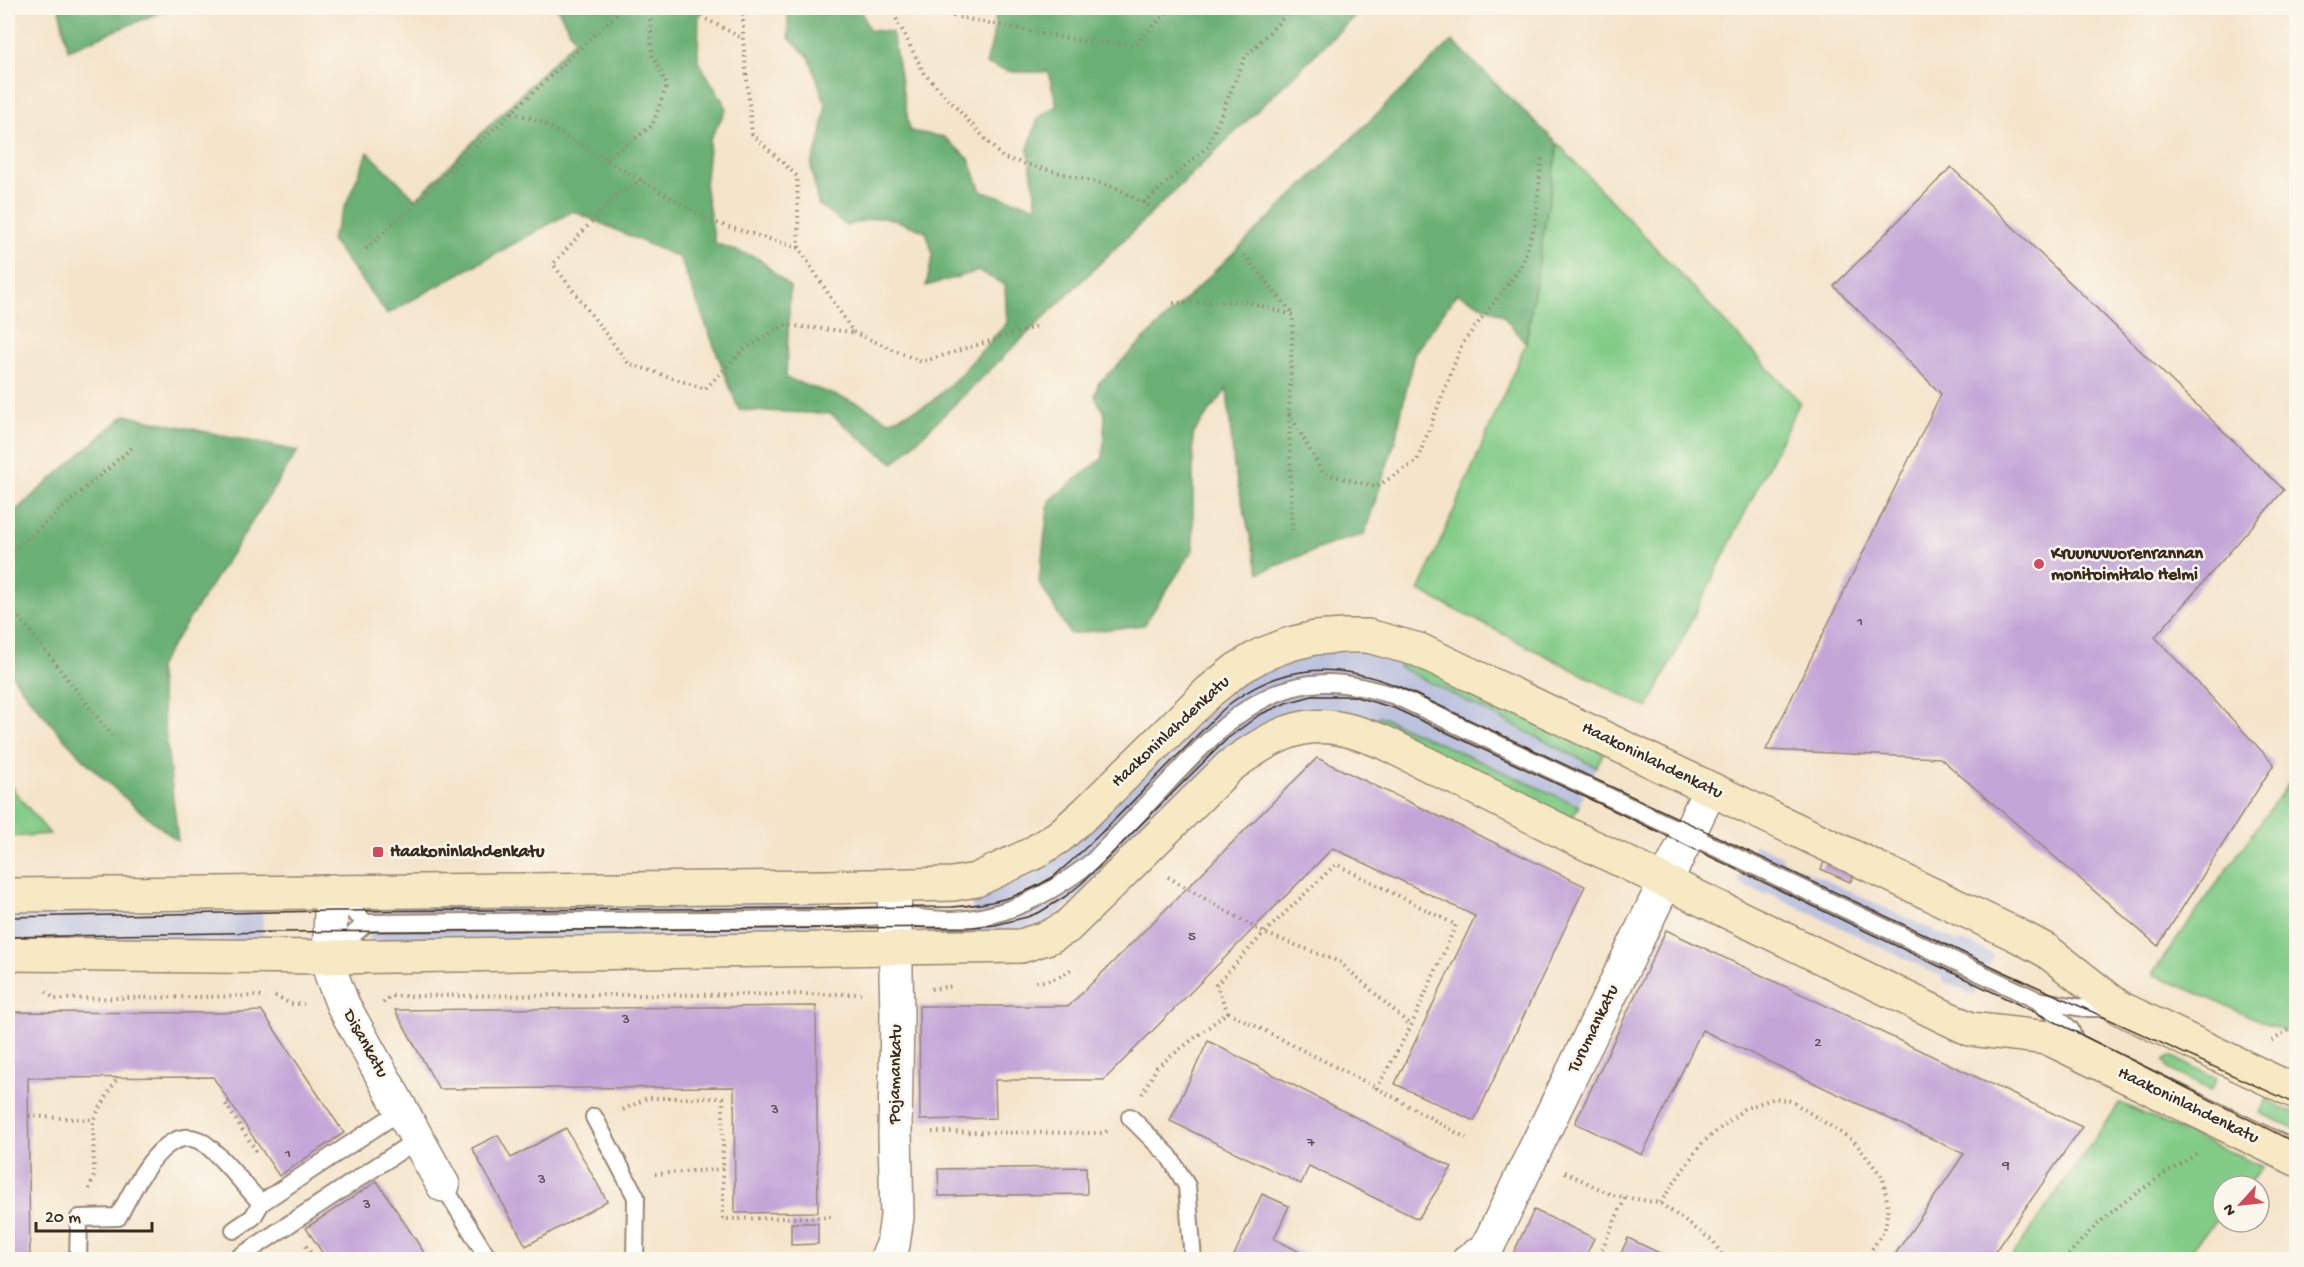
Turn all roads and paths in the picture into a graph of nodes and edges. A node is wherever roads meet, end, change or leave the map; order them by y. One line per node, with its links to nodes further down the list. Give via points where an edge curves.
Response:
1 (650, 8): 12 (path, via 652,54 667,86 652,126)
2 (685, 8): 9 (path)
3 (743, 8): 9 (path)
4 (891, 8): 14 (path, via 924,73 1003,158 1114,187)
5 (944, 8): 6 (path, via 953,16 1092,43 1136,44)
6 (1171, 8)
7 (1293, 8): 14 (path, via 1245,57 1208,146)
8 (620, 11): 10 (path)
9 (742, 39): 16 (path, via 752,134 797,176)
10 (512, 112): 12 (path, via 539,121); 17 (path)
11 (1542, 158): 23 (path, via 1535,224 1521,267 1462,344 1417,461 1376,487 1323,473)
12 (606, 159): 13 (path)
13 (642, 180): 16 (path, via 713,222); 22 (path, via 615,196 554,264 628,363 705,388 743,350 784,325)
14 (1144, 203): 15 (path)
15 (1154, 208)
16 (799, 248): 22 (path)
17 (366, 249)
18 (1244, 255): 20 (path)
19 (1173, 303): 20 (path, via 1244,301)
20 (1293, 315): 23 (path)
21 (1038, 326): 22 (path, via 922,362)
22 (853, 332)
23 (1289, 413): 25 (path)
24 (134, 446): 26 (path)
25 (1292, 530)
26 (8, 555)
27 (8, 603): 28 (path)
28 (112, 736)
29 (1710, 790): 30 (street, Turumankatu); 35 (street, Haakoninlahdenkatu, via 1419,650 1368,636 1315,638 1261,655 1236,670 1184,715 1087,812 1032,854 976,880); 42 (street, Haakoninlahdenkatu, via 2018,935 2047,951)
30 (1688, 836): 32 (street, Turumankatu); 35 (lane, Haakoninlahdenkatu, via 1396,696 1324,683 1272,695 1233,718 1094,860 1074,876 1018,907 953,920); 41 (lane, Haakoninlahdenkatu)
31 (1168, 877): 37 (path)
32 (1666, 882): 38 (street, Haakoninlahdenkatu, via 1383,742 1329,725 1285,733 1230,766 1086,909 1049,937 1021,946); 47 (street, Haakoninlahdenkatu, via 1970,1029 2048,1038); 61 (street, Turumankatu)
33 (332, 891): 34 (street, Haakoninlahdenkatu); 35 (street, Haakoninlahdenkatu); 36 (lane); 40 (street, Disankatu)
34 (8, 896)
35 (895, 901): 36 (lane, Haakoninlahdenkatu, via 827,919); 38 (street, Pojamankatu)
36 (366, 923): 40 (lane)
37 (1264, 933): 43 (path, via 1215,985); 45 (path, via 1340,962); 45 (path, via 1336,864 1456,925)
38 (895, 949): 40 (street, Haakoninlahdenkatu); 57 (street, Pojamankatu)
39 (8, 954): 40 (street, Haakoninlahdenkatu)
40 (329, 957): 52 (street, Disankatu, via 343,1005)
41 (2037, 1000): 42 (lane, Haakoninlahdenkatu, via 2082,1008); 47 (lane, Haakoninlahdenkatu, via 2070,1029)
42 (2120, 1008): 50 (street, Haakoninlahdenkatu)
43 (1228, 1012): 49 (path); 54 (path, via 1157,1067)
44 (2296, 1025): 46 (path)
45 (1411, 1026): 49 (path)
46 (2268, 1043)
47 (2079, 1052): 62 (street, Haakoninlahdenkatu)
48 (118, 1077): 55 (path)
49 (1377, 1088): 58 (path)
50 (2296, 1092)
51 (229, 1101): 66 (path, via 225,1103)
52 (402, 1110): 59 (street, Disankatu); 66 (lane)
53 (29, 1116): 55 (path)
54 (1130, 1117): 57 (path, via 1104,1132); 78 (lane, via 1169,1156 1187,1186)
55 (93, 1120): 71 (path, via 94,1176)
56 (596, 1120): 63 (path, via 647,1098 723,1098); 65 (lane)
57 (895, 1132): 77 (street, Pojamankatu, via 897,1217 893,1245)
58 (1466, 1138)
59 (418, 1139): 64 (street, Disankatu); 74 (lane)
60 (2200, 1151): 83 (path, via 2133,1194 2077,1243)
61 (1531, 1156): 67 (path); 79 (street, Turumankatu, via 1486,1250)
62 (2296, 1159)
63 (723, 1169): 65 (path, via 658,1173); 70 (path, via 723,1219)
64 (443, 1185): 75 (lane)
65 (630, 1186): 76 (lane, via 636,1197)
66 (281, 1189): 68 (lane)
67 (1625, 1198): 69 (path); 80 (path)
68 (261, 1203): 71 (lane, via 209,1147 194,1139 179,1138 152,1158 118,1217); 72 (lane, via 253,1217)
69 (1660, 1203): 81 (path, via 1713,1241); 82 (path, via 1701,1144 1744,1109 1775,1098 1791,1101 1854,1141 1883,1178 1888,1206 1885,1229)
70 (832, 1217)
71 (79, 1218): 73 (lane)
72 (234, 1230)
73 (78, 1260)
74 (236, 1260)
75 (489, 1260)
76 (635, 1260)
77 (886, 1260)
78 (1194, 1260)
79 (1469, 1260)
80 (1597, 1260)
81 (1725, 1260)
82 (1864, 1260)
83 (2065, 1260)

